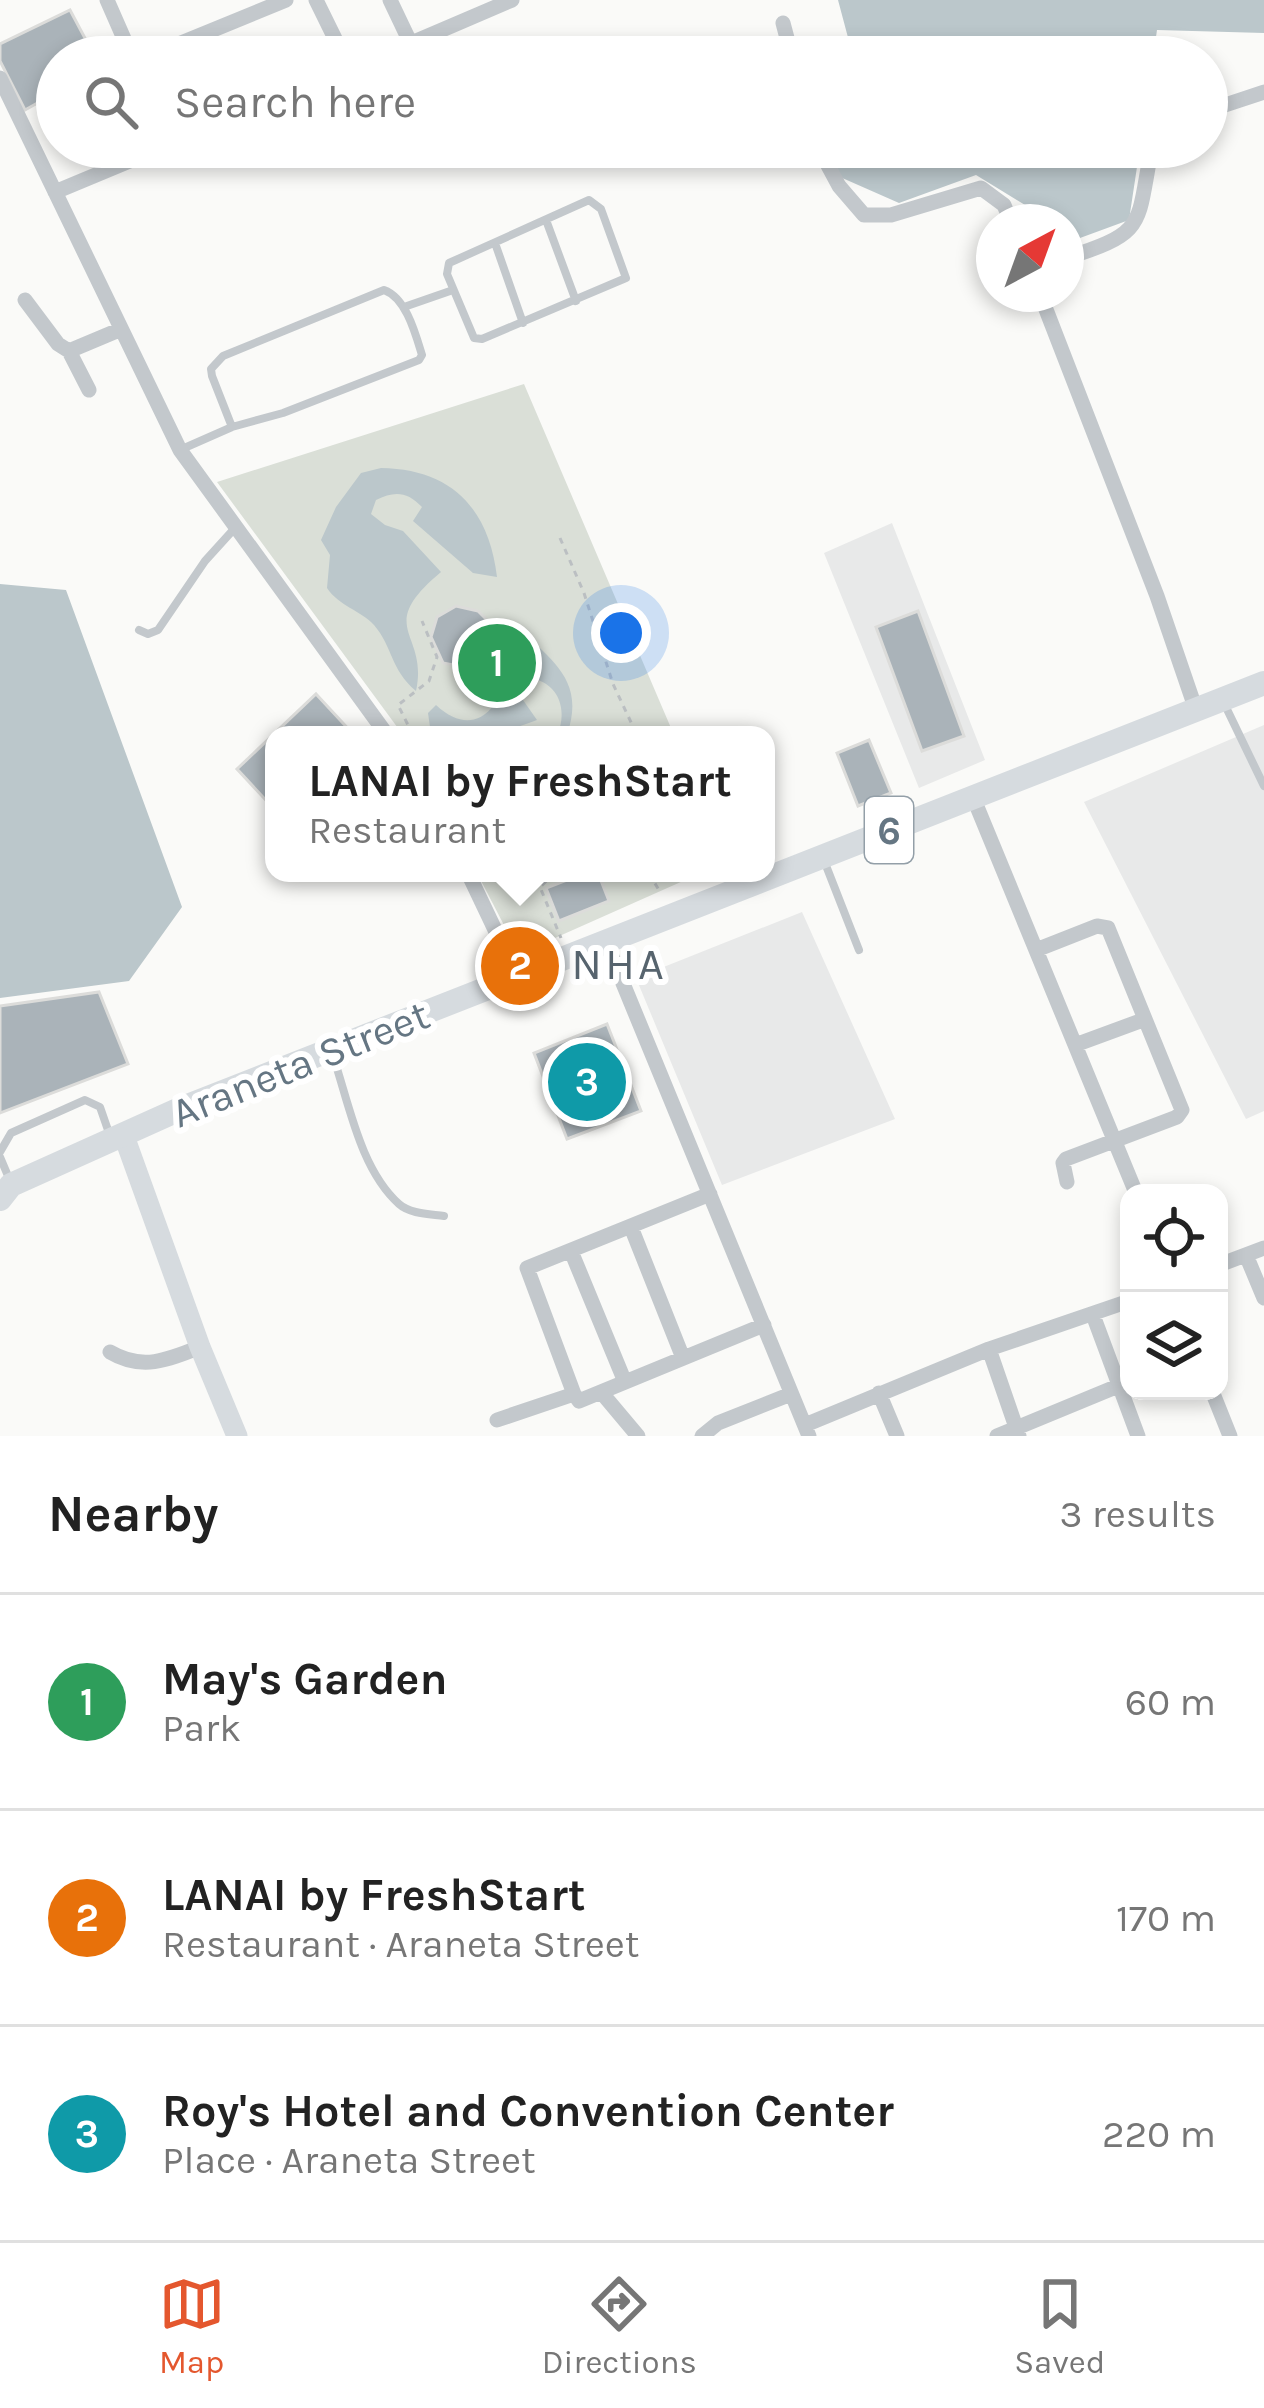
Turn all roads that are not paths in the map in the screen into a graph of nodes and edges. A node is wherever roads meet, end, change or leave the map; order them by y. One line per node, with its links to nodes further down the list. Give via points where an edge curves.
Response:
1 (109, 0): 8 (street)
2 (286, 0): 9 (street)
3 (316, 0): 10 (street)
4 (390, 0): 11 (street)
5 (512, 0): 6 (street)
6 (471, 8): 12 (street)
7 (784, 23): 13 (street)
8 (124, 36)
9 (198, 36)
10 (334, 36)
11 (407, 36)
12 (421, 36)
13 (787, 36)
14 (0, 78): 17 (street)
15 (1264, 92): 16 (street)
16 (1228, 103)
17 (36, 153)
18 (43, 168): 22 (street)
19 (113, 168): 22 (street)
20 (829, 168): 23 (street, via 864,215 891,215 981,188)
21 (1148, 168): 26 (street, via 1131,230)
22 (55, 192): 33 (street)
23 (1003, 204)
24 (546, 220): 25 (lane); 29 (lane); 29 (lane, via 592,200 626,269 623,280)
25 (495, 243): 27 (lane, via 449,263); 32 (lane)
26 (1084, 252)
27 (453, 290): 30 (lane); 32 (lane, via 474,338)
28 (25, 300): 34 (street)
29 (576, 302): 32 (lane)
30 (404, 308): 36 (lane, via 418,360); 36 (lane, via 384,290 223,356 211,369)
31 (1047, 312): 42 (street)
32 (523, 323)
33 (119, 330): 34 (street); 37 (street)
34 (69, 351): 35 (street)
35 (89, 389)
36 (232, 427): 37 (lane)
37 (180, 450): 38 (street)
38 (234, 529): 39 (lane, via 158,630); 43 (street)
39 (139, 630)
40 (1263, 685): 41 (main road, Araneta Street / 6)
41 (1222, 700): 42 (main road, Araneta Street / 6); 44 (lane)
42 (1196, 710): 45 (main road, Araneta Street / 6)
43 (380, 726)
44 (1264, 786)
45 (973, 797): 46 (main road, Araneta Street / 6); 52 (street)
46 (822, 856): 47 (main road, Araneta Street / 6); 51 (lane)
47 (775, 875)
48 (472, 882): 53 (street)
49 (757, 882): 50 (main road, Araneta Street / 6)
50 (606, 942): 53 (main road, Araneta Street / 6); 63 (street)
51 (859, 950)
52 (1036, 950): 54 (street, via 1105,925); 55 (street)
53 (517, 976): 56 (main road, Araneta Street / 6)
54 (1143, 1020): 55 (street); 58 (street, via 1182,1114)
55 (1075, 1045): 58 (street)
56 (330, 1049): 57 (main road, Araneta Street / 6); 64 (lane, via 379,1176 399,1204)
57 (118, 1139): 59 (lane, via 100,1107 85,1100 11,1132); 62 (main road, Araneta Street / 6); 74 (street)
58 (1114, 1140): 60 (street, via 1066,1159); 61 (street)
59 (0, 1155): 62 (lane)
60 (1067, 1182)
61 (1132, 1184)
62 (4, 1189)
63 (710, 1194): 65 (street); 73 (street)
64 (444, 1216)
65 (632, 1227): 67 (street); 77 (street)
66 (1264, 1248): 68 (street)
67 (571, 1251): 78 (street); 82 (street, via 527,1268)
68 (1246, 1255): 69 (street); 70 (street)
69 (1228, 1262)
70 (1264, 1298)
71 (1120, 1305): 72 (street)
72 (1093, 1316): 75 (street); 79 (street)
73 (764, 1325): 77 (street); 83 (street)
74 (200, 1347): 76 (street, via 151,1364); 88 (street)
75 (989, 1349): 81 (street); 87 (street)
76 (110, 1352)
77 (682, 1358): 78 (street)
78 (625, 1382): 80 (street)
79 (1118, 1386): 87 (street); 93 (street)
80 (601, 1392): 82 (street, via 579,1401); 89 (street)
81 (879, 1393): 86 (street); 91 (street)
82 (574, 1394): 85 (street)
83 (791, 1394): 86 (street); 90 (street)
84 (1216, 1400): 94 (street)
85 (497, 1420)
86 (807, 1431)
87 (1017, 1432): 92 (street)
88 (237, 1436)
89 (638, 1436)
90 (702, 1436)
91 (897, 1436)
92 (997, 1436)
93 (1138, 1436)
94 (1230, 1436)

